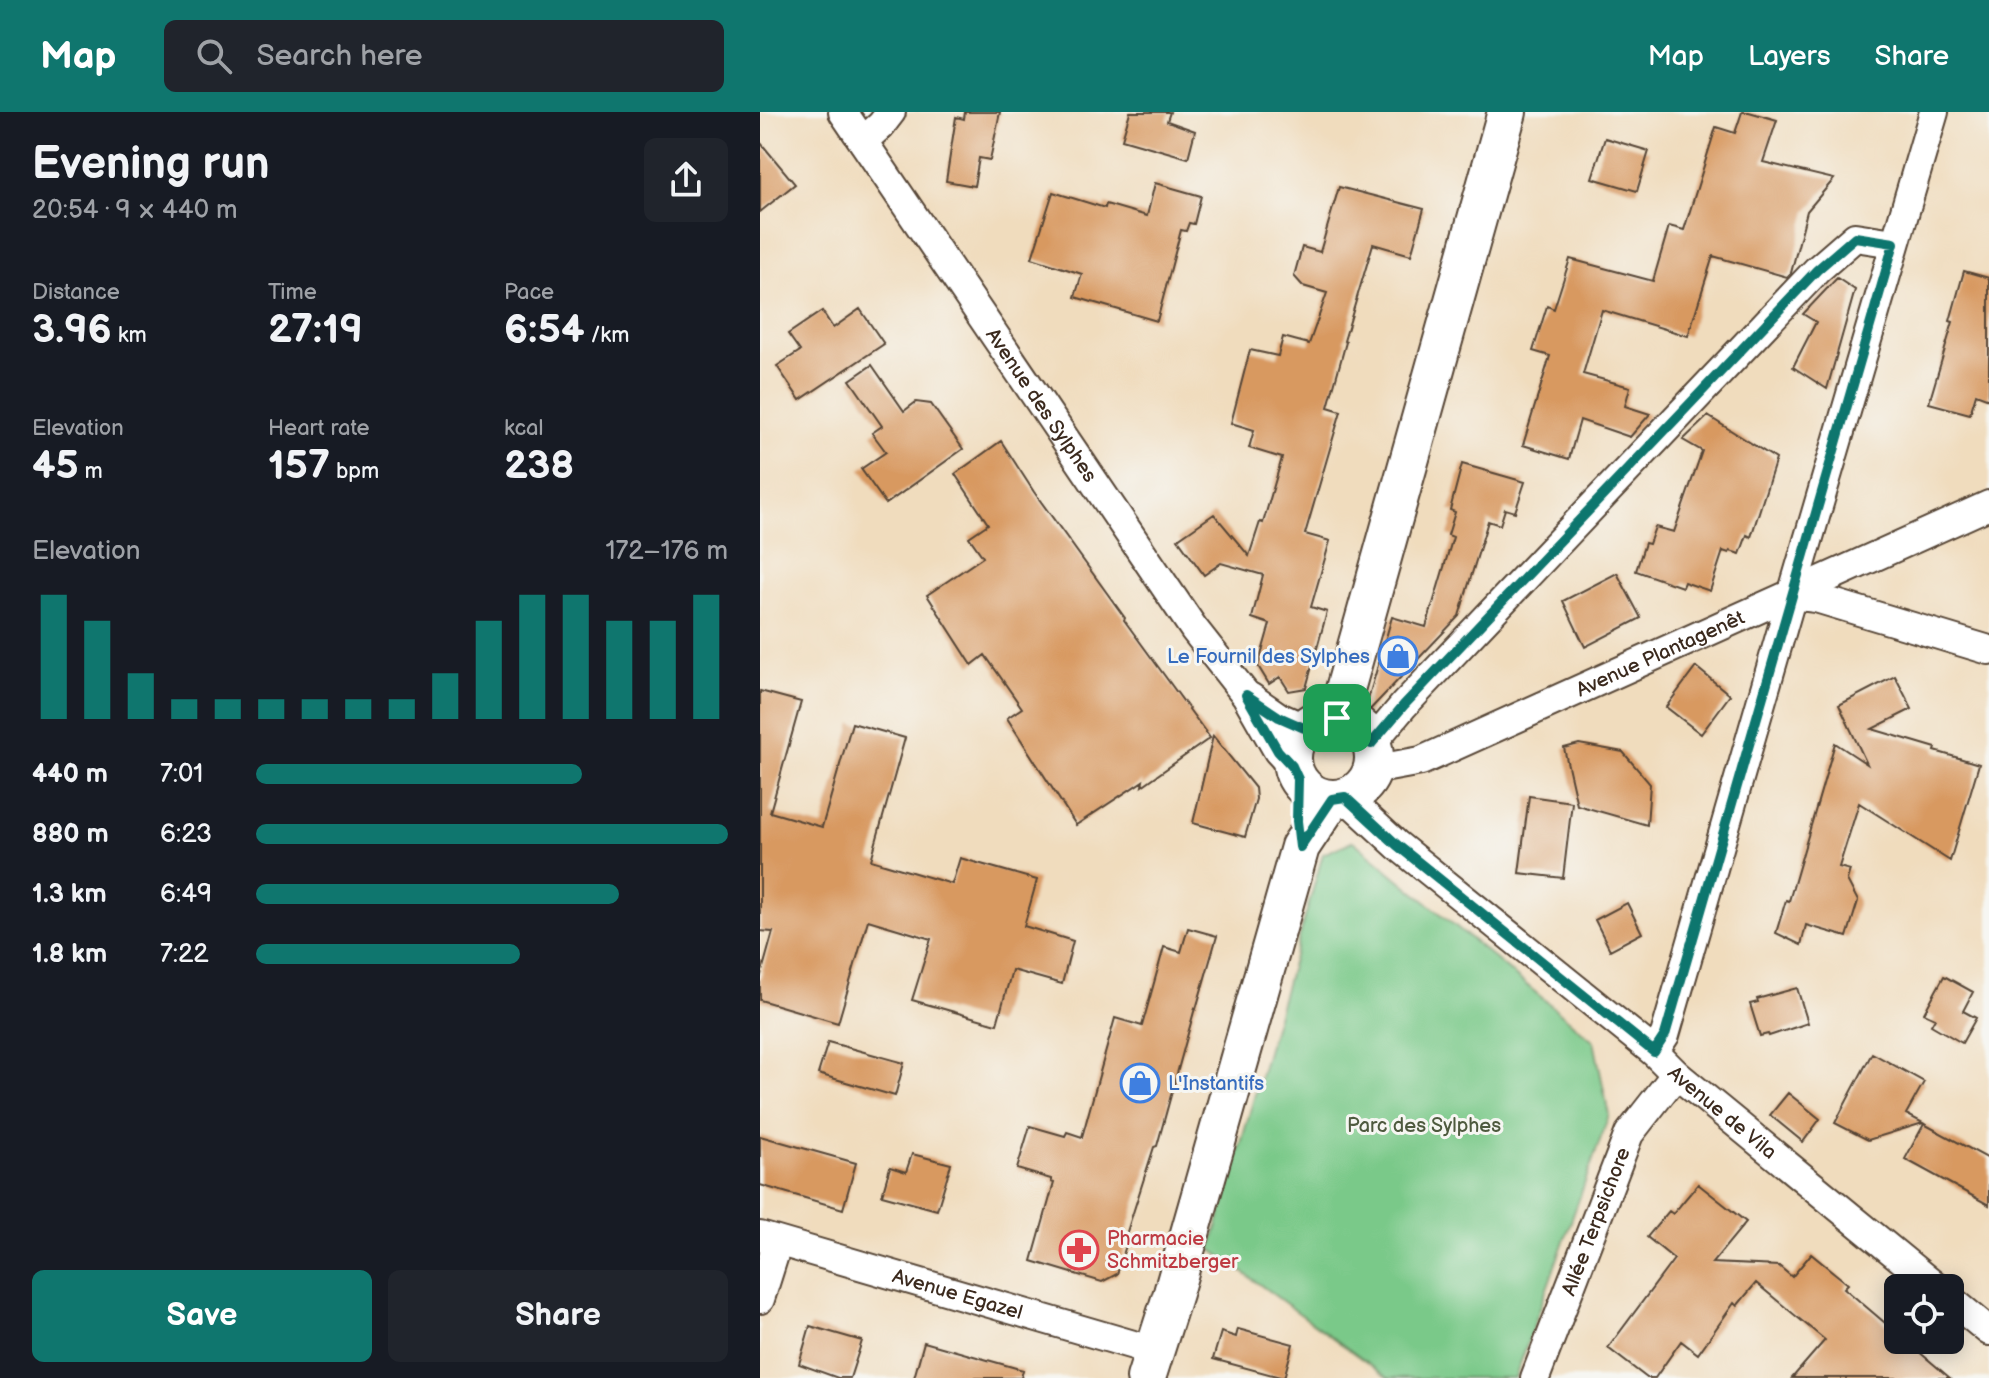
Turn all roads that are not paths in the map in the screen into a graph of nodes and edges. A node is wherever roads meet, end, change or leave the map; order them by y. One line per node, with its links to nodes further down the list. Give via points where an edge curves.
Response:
1 (843, 112): 5 (street, Avenue des Sylphes)
2 (891, 112): 5 (street)
3 (1507, 112): 11 (street)
4 (1934, 112): 6 (street)
5 (863, 141): 10 (street, Avenue des Sylphes, via 1194,629)
6 (1894, 243): 8 (street); 13 (street, via 1855,237 1817,270 1414,693)
7 (1989, 505): 8 (street, Avenue Plantagenêt)
8 (1792, 595): 9 (street); 13 (street, Avenue Plantagenêt, via 1421,761); 15 (street, via 1665,1035)
9 (1989, 650)
10 (1246, 695): 11 (street, Avenue des Sylphes, via 1279,717); 12 (street, Avenue des Sylphes)
11 (1320, 723): 12 (street, via 1296,740); 13 (street, via 1355,723 1365,732)
12 (1295, 773): 13 (street, via 1319,796); 14 (street)
13 (1357, 778): 14 (street); 15 (street, Avenue de Vila, via 1397,845)
14 (1300, 847): 22 (street)
15 (1654, 1052): 16 (street, Avenue de Vila)
16 (1676, 1074): 18 (street, Avenue de Vila); 23 (street, Allée Terpsichore, via 1629,1134)
17 (769, 1239): 19 (street); 22 (street, Avenue Egazel)
18 (1920, 1274)
19 (760, 1299)
20 (1964, 1310): 21 (street)
21 (1989, 1331)
22 (1150, 1365)
23 (1535, 1378)

